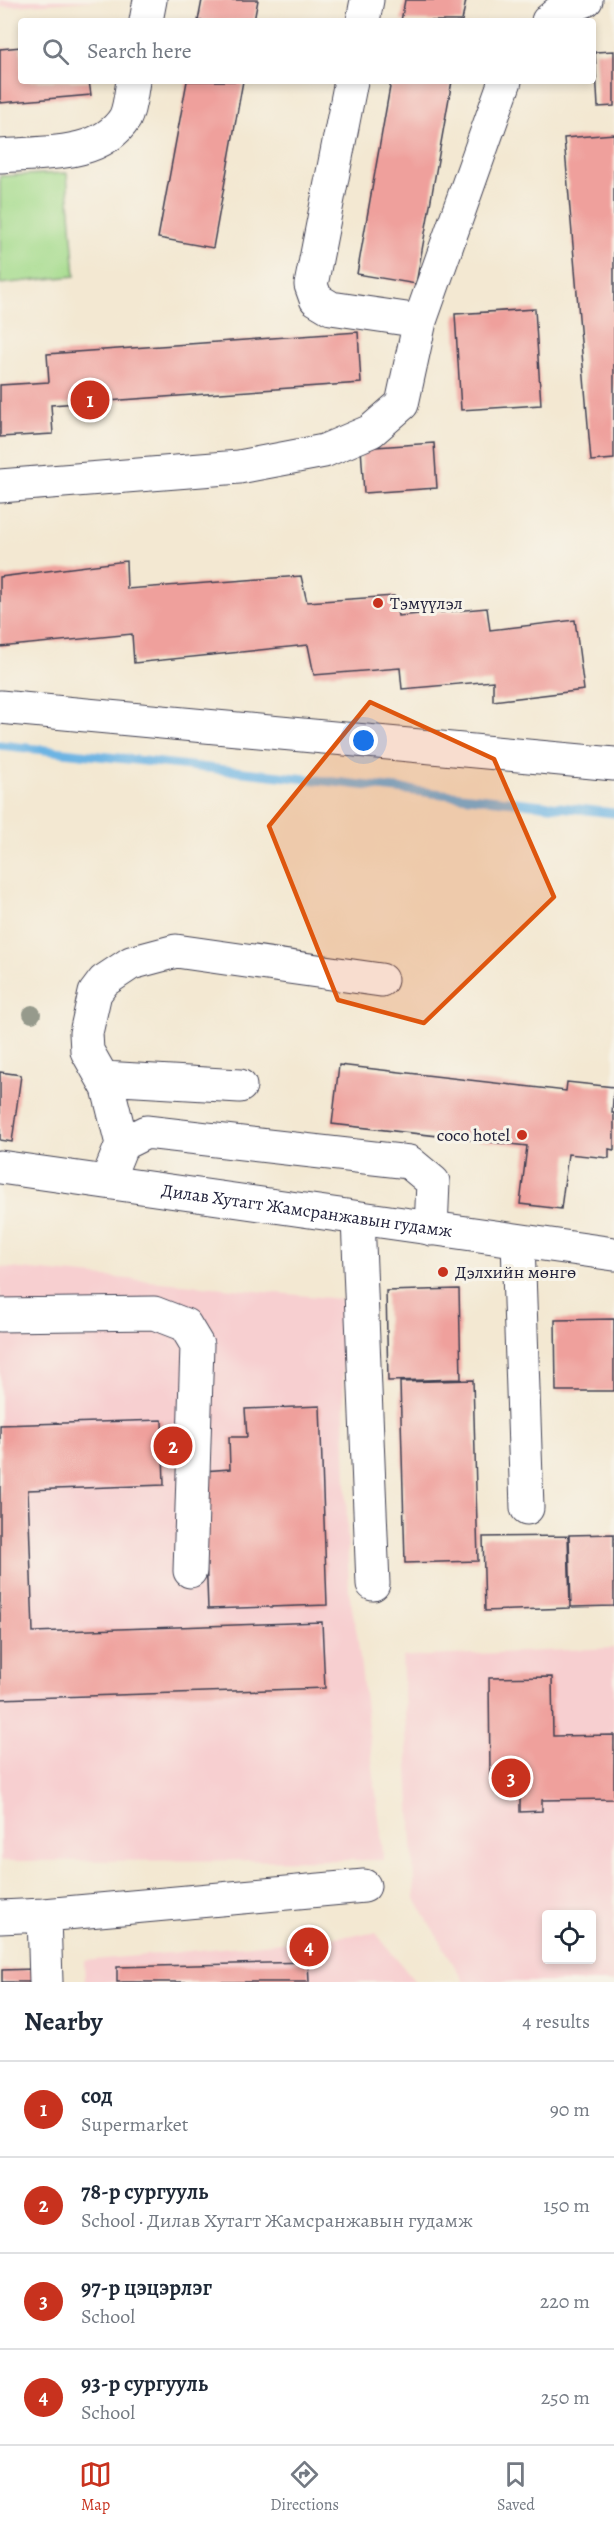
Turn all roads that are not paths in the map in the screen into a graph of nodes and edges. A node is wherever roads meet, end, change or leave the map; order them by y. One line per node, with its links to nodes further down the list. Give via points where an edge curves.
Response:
1 (150, 0): 3 (street)
2 (367, 0): 4 (street)
3 (147, 18)
4 (364, 18)
5 (132, 84): 8 (street, via 126,117 103,140 75,150)
6 (350, 84): 9 (street, via 311,285 315,299 331,308)
7 (504, 84): 9 (street)
8 (0, 156)
9 (420, 321): 10 (street, via 402,404 371,431 324,451 239,467)
10 (0, 486)
11 (0, 707): 12 (street)
12 (614, 764)
13 (381, 980): 14 (street, via 176,951 131,963 104,981 95,993 86,1033 87,1051)
14 (104, 1078): 15 (street); 16 (street)
15 (240, 1086)
16 (122, 1144): 18 (street); 20 (street, via 146,1132 409,1162 433,1182)
17 (0, 1167): 18 (street, Дилав Хутагт Жамсранжавын гудамж)
18 (107, 1181): 19 (street, Дилав Хутагт Жамсранжавын гудамж)
19 (358, 1219): 20 (street, Дилав Хутагт Жамсранжавын гудамж); 26 (street)
20 (431, 1229): 21 (street, Дилав Хутагт Жамсранжавын гудамж)
21 (518, 1242): 22 (street, Дилав Хутагт Жамсранжавын гудамж); 24 (street)
22 (614, 1254)
23 (0, 1315): 25 (street, via 154,1312 185,1325 197,1345)
24 (527, 1508)
25 (190, 1570)
26 (373, 1584)
27 (364, 1886): 28 (street)
28 (44, 1915): 29 (street); 30 (street)
29 (0, 1917)
30 (46, 1982)

